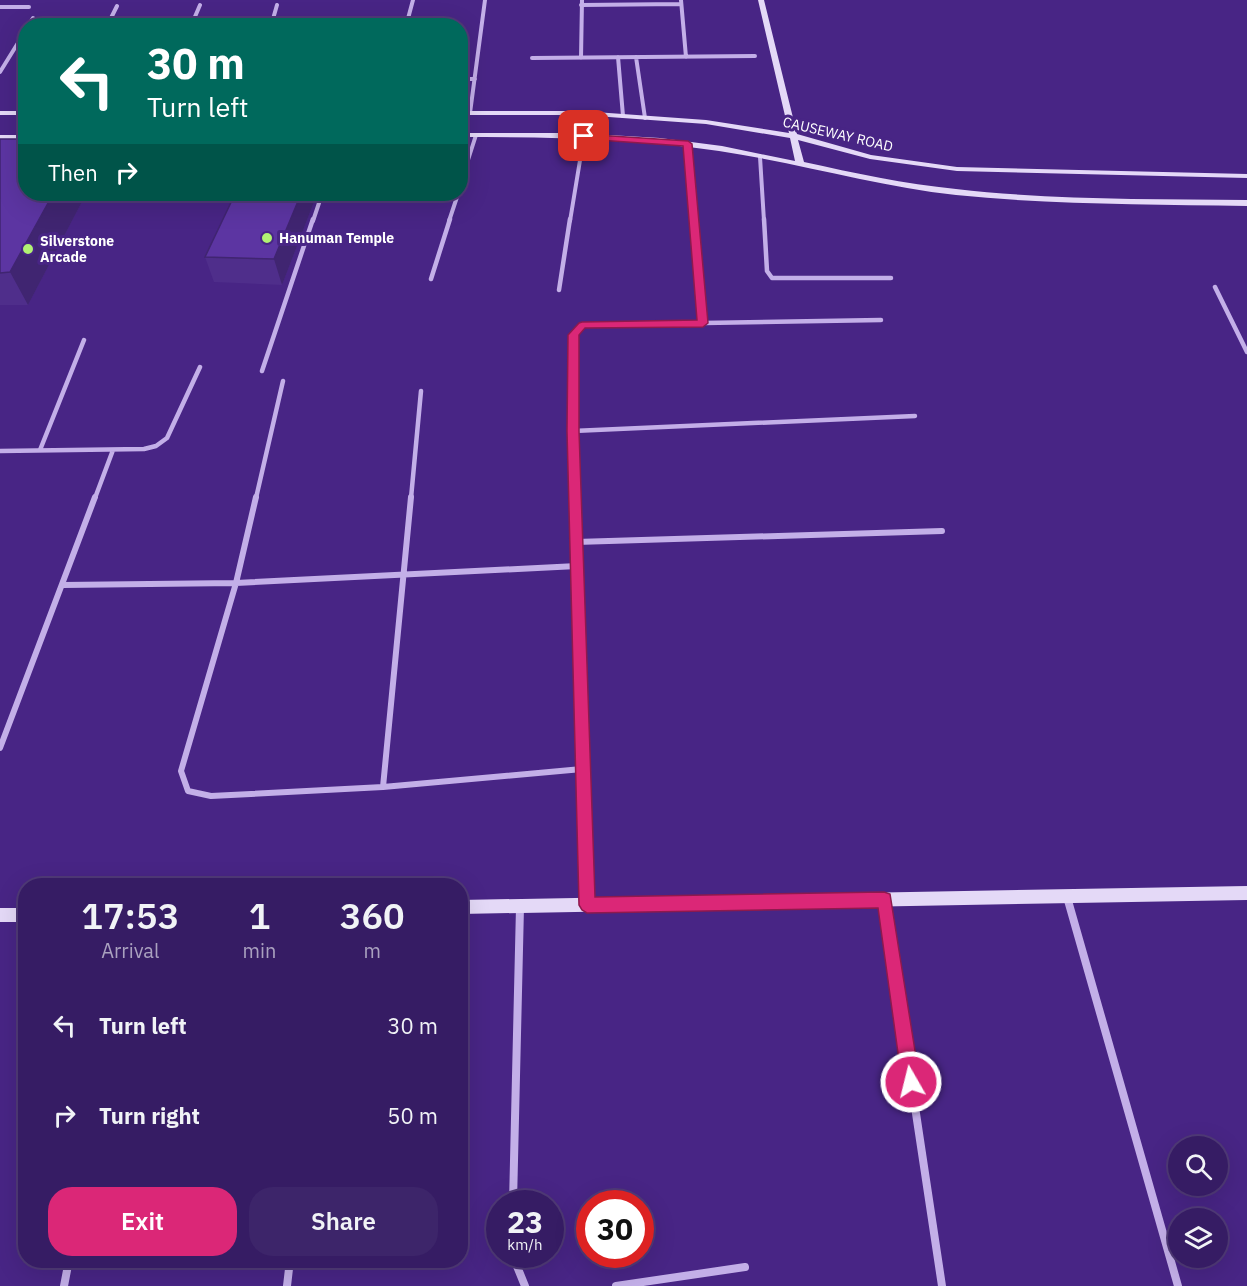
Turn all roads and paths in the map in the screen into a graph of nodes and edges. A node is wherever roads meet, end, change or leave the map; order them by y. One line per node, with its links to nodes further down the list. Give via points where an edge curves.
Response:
1 (412, 0): 14 (street)
2 (485, 0): 24 (street)
3 (761, 0): 33 (main road)
4 (681, 2): 5 (street); 19 (street)
5 (582, 3): 21 (street)
6 (200, 5): 12 (street)
7 (277, 5): 13 (street)
8 (117, 6): 11 (street)
9 (0, 7): 10 (street)
10 (29, 7)
11 (111, 18)
12 (194, 18)
13 (273, 18)
14 (408, 18)
15 (18, 43): 22 (street)
16 (755, 56): 19 (street)
17 (618, 57): 18 (street); 21 (street); 28 (street)
18 (636, 57): 19 (street); 29 (street)
19 (686, 57)
20 (532, 58): 21 (street)
21 (581, 58)
22 (0, 72)
23 (468, 79): 24 (street)
24 (475, 79): 27 (street)
25 (0, 113): 26 (main road)
26 (18, 113)
27 (470, 113): 28 (main road, CAUSEWAY ROAD)
28 (623, 116): 29 (main road, CAUSEWAY ROAD)
29 (645, 118): 33 (main road, CAUSEWAY ROAD, via 706,122)
30 (468, 135): 31 (main road)
31 (476, 135): 32 (main road); 38 (street)
32 (584, 136): 36 (main road); 47 (street)
33 (794, 136): 39 (main road); 40 (main road, CAUSEWAY ROAD, via 870,157 957,169)
34 (0, 137): 35 (main road)
35 (18, 137)
36 (688, 144): 37 (main road); 49 (street)
37 (760, 157): 39 (main road); 44 (street, via 767,271 772,278)
38 (468, 160)
39 (800, 164): 43 (main road, via 956,192)
40 (1247, 176)
41 (320, 201): 53 (street)
42 (456, 201): 45 (street)
43 (1247, 203)
44 (891, 278)
45 (431, 279)
46 (1215, 287): 51 (street)
47 (559, 290)
48 (882, 320): 49 (street)
49 (703, 323): 57 (street, via 582,325 572,344)
50 (84, 340): 58 (street)
51 (1247, 352)
52 (200, 367): 59 (street, via 167,438 144,449)
53 (262, 371)
54 (283, 381): 65 (street)
55 (421, 391): 64 (street)
56 (915, 416): 57 (street)
57 (573, 431): 62 (street)
58 (40, 450): 59 (street); 60 (street)
59 (112, 450): 66 (street)
60 (0, 451)
61 (942, 531): 62 (street)
62 (576, 542): 63 (street)
63 (577, 567): 64 (street); 68 (street)
64 (404, 577): 65 (street); 69 (street)
65 (236, 583): 66 (street); 69 (street, via 181,771 188,791 211,796)
66 (63, 585): 67 (street)
67 (0, 748)
68 (582, 769): 69 (street); 73 (street)
69 (383, 787)
70 (1247, 893): 71 (main road)
71 (1067, 896): 72 (main road); 88 (street)
72 (884, 900): 73 (main road); 87 (street)
73 (587, 905): 74 (main road)
74 (520, 906): 75 (main road); 78 (street)
75 (468, 907)
76 (0, 915): 77 (main road)
77 (18, 915)
78 (513, 1190)
79 (67, 1268): 83 (street)
80 (289, 1268): 84 (street)
81 (518, 1268): 85 (street)
82 (745, 1268): 86 (street)
83 (63, 1286)
84 (287, 1286)
85 (525, 1286)
86 (616, 1286)
87 (942, 1286)
88 (1178, 1286)

